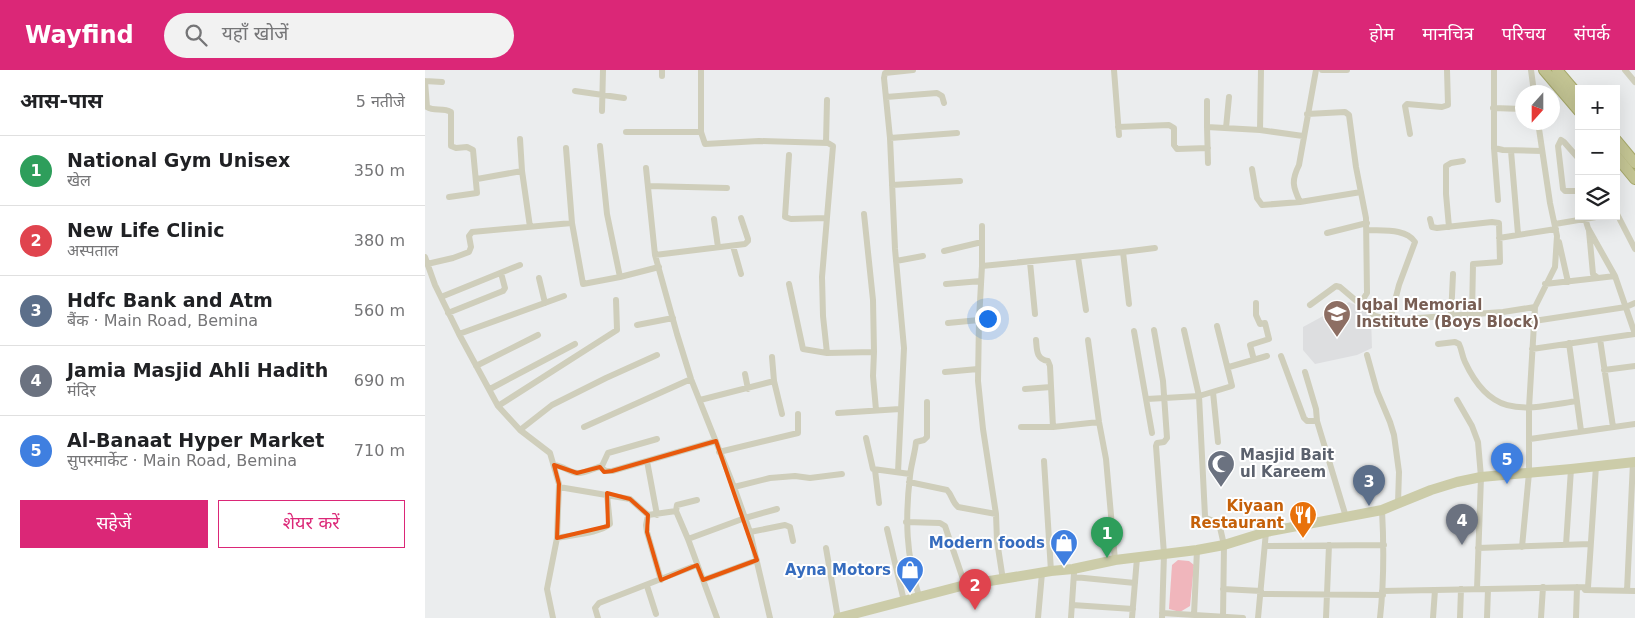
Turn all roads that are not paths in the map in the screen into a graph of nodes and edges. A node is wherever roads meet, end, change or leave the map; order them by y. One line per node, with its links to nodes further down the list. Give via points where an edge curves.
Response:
1 (603, 70): 21 (street)
2 (701, 70): 39 (street)
3 (913, 70): 22 (street, via 885,73)
4 (1114, 70): 33 (street)
5 (1261, 70): 36 (street)
6 (1316, 70): 32 (street)
7 (1322, 70): 8 (street)
8 (1347, 70)
9 (1447, 70): 41 (street, via 1447,105 1405,106)
10 (1494, 70): 29 (street)
11 (1531, 70): 18 (street)
12 (1544, 70): 28 (highway)
13 (1557, 70): 20 (highway)
14 (1625, 70): 17 (street)
15 (425, 82): 16 (street); 63 (street, via 427,107 451,112 451,146 471,149)
16 (442, 82)
17 (1635, 82)
18 (1533, 85)
19 (575, 90): 21 (street)
20 (1575, 91)
21 (602, 95): 24 (street); 31 (street)
22 (886, 97): 27 (street, via 939,93); 44 (street)
23 (1229, 97): 35 (street)
24 (624, 98)
25 (827, 100): 46 (street)
26 (1207, 101): 34 (street)
27 (944, 103)
28 (1575, 106)
29 (1493, 108): 30 (street); 51 (street)
30 (1515, 109)
31 (601, 112)
32 (1307, 114): 43 (street); 70 (street, via 1347,112)
33 (1118, 127): 42 (street); 50 (street, via 1169,125 1174,128 1177,149)
34 (1207, 127): 35 (street); 50 (street)
35 (1226, 128): 36 (street)
36 (1260, 130): 43 (street)
37 (1539, 130): 53 (street)
38 (626, 132): 39 (street)
39 (701, 132): 46 (street, via 709,146 759,141)
40 (957, 133): 44 (street)
41 (1410, 134)
42 (1119, 135)
43 (1303, 136): 73 (street, via 1293,181)
44 (890, 138): 66 (street)
45 (520, 139): 62 (street)
46 (826, 143): 76 (street, via 833,146)
47 (1620, 145): 59 (highway)
48 (600, 146): 112 (street, via 607,214)
49 (565, 148): 82 (street)
50 (1208, 148): 58 (street)
51 (1494, 148): 52 (street); 72 (street)
52 (1511, 151): 53 (street); 90 (street)
53 (1542, 151): 88 (street)
54 (1575, 154): 69 (street, via 1564,142 1559,142 1563,188)
55 (789, 155): 76 (street, via 785,217)
56 (1463, 161): 86 (street, via 1446,166)
57 (1620, 161): 64 (highway)
58 (1208, 163)
59 (1635, 163)
60 (646, 168): 67 (street)
61 (1252, 169): 73 (street, via 1257,198 1262,206)
62 (522, 171): 63 (street); 84 (street)
63 (477, 179): 71 (street, via 476,194)
64 (1635, 179)
65 (960, 181): 66 (street)
66 (892, 185): 103 (street)
67 (648, 186): 68 (street); 99 (street)
68 (727, 188)
69 (1575, 191)
70 (1361, 192): 73 (street); 85 (street)
71 (449, 197)
72 (1498, 200)
73 (1300, 202)
74 (864, 214): 156 (street)
75 (741, 218): 93 (street, via 748,241)
76 (826, 218): 157 (street, via 822,277)
77 (1431, 219): 86 (street, via 1433,227)
78 (714, 220): 94 (street)
79 (1580, 220): 88 (street)
80 (1586, 220): 87 (street)
81 (1620, 220): 96 (street)
82 (572, 223): 84 (street); 112 (street, via 583,284)
83 (982, 226): 92 (street)
84 (530, 227): 102 (street, via 472,232 469,252 453,258)
85 (1367, 227): 89 (street); 127 (street, via 1367,293); 138 (street, via 1409,235 1415,242)
86 (1449, 227): 91 (street, via 1499,223)
87 (1589, 228): 111 (street); 114 (street, via 1593,274)
88 (1556, 229): 90 (street); 116 (street); 119 (street, via 1555,267)
89 (1327, 234)
90 (1518, 234): 91 (street)
91 (1499, 238): 134 (street, via 1500,262 1473,264)
92 (981, 242): 97 (street); 106 (street)
93 (733, 246): 94 (street); 109 (street)
94 (718, 248): 99 (street)
95 (1155, 248): 98 (street)
96 (1635, 249)
97 (944, 251)
98 (1123, 252): 101 (street); 126 (street)
99 (655, 255): 107 (street)
100 (923, 256): 103 (street)
101 (1078, 257): 104 (street); 131 (street)
102 (426, 260): 121 (street)
103 (897, 261): 189 (street, via 904,348)
104 (1030, 262): 106 (street); 133 (street)
105 (520, 266): 108 (street)
106 (982, 266): 115 (street)
107 (659, 267): 112 (street); 136 (street)
108 (501, 272): 121 (street); 132 (street, via 503,291)
109 (741, 274)
110 (1453, 274): 135 (street)
111 (1615, 276): 114 (street); 130 (street)
112 (620, 277)
113 (539, 278): 123 (street)
114 (1598, 278): 116 (street)
115 (981, 281): 118 (street); 137 (street)
116 (1568, 282): 119 (street)
117 (789, 284): 157 (street, via 803,350)
118 (946, 284)
119 (1545, 284): 129 (street)
120 (564, 296): 123 (street)
121 (441, 297): 132 (street)
122 (616, 300): 186 (street, via 617,330)
123 (545, 303): 146 (street)
124 (1255, 303): 163 (street, via 1256,315 1260,324 1265,323 1269,339 1250,345)
125 (1635, 303): 130 (street)
126 (1129, 304)
127 (1360, 304): 128 (street, via 1336,286); 138 (street, via 1375,316)
128 (1310, 305)
129 (1535, 307): 134 (street); 139 (street)
130 (1626, 307): 139 (street); 147 (street)
131 (1086, 310)
132 (448, 312): 146 (street)
133 (1035, 314)
134 (1473, 315): 135 (street)
135 (1451, 317): 138 (street)
136 (673, 318): 141 (street); 172 (street)
137 (979, 320): 140 (street); 167 (street)
138 (1390, 320)
139 (1534, 321): 155 (street)
140 (948, 323)
141 (637, 325)
142 (1217, 326): 166 (street)
143 (1154, 330): 181 (street)
144 (1184, 330): 179 (street)
145 (1135, 331): 180 (street)
146 (459, 334): 164 (street)
147 (1635, 334): 149 (street)
148 (538, 335): 164 (street)
149 (1600, 339): 152 (street); 168 (street)
150 (1036, 340): 174 (street, via 1038,356 1049,362)
151 (1088, 340): 194 (street)
152 (1569, 343): 155 (street); 184 (street)
153 (575, 344): 176 (street)
154 (1438, 344): 187 (street, via 1459,344 1465,362 1480,387 1495,401)
155 (1533, 349): 187 (street)
156 (875, 352): 157 (street); 188 (street)
157 (827, 353)
158 (657, 355): 200 (street, via 553,405)
159 (1267, 356): 163 (street)
160 (1281, 356): 193 (street, via 1304,418)
161 (1367, 356): 227 (street, via 1394,435 1399,472)
162 (771, 357): 173 (street)
163 (1254, 360): 166 (street)
164 (476, 366): 176 (street)
165 (1635, 366): 168 (street)
166 (1229, 367): 178 (street, via 1232,386)
167 (978, 369): 169 (street); 231 (street)
168 (1604, 370): 198 (street)
169 (945, 372)
170 (1305, 372): 193 (street)
171 (745, 374): 175 (street)
172 (691, 379): 182 (street); 196 (street)
173 (774, 381): 175 (street); 191 (street)
174 (1051, 387): 177 (street); 197 (street)
175 (748, 388): 182 (street)
176 (490, 389): 186 (street)
177 (1025, 389)
178 (1213, 392): 179 (street); 207 (street)
179 (1199, 396): 181 (street); 244 (street, via 1205,516 1219,523)
180 (1147, 399): 181 (street); 202 (street)
181 (1165, 399): 253 (street, via 1167,438 1164,442 1157,442 1156,446)
182 (700, 400): 206 (street)
183 (1457, 400): 220 (street, via 1476,433)
184 (1577, 401): 187 (street); 201 (street)
185 (927, 402): 221 (street, via 926,438 916,442)
186 (499, 406): 200 (street)
187 (1529, 408): 205 (street)
188 (876, 410): 189 (street); 190 (street)
189 (900, 410): 217 (street)
190 (838, 413)
191 (782, 414)
192 (798, 414): 208 (street, via 798,433)
193 (1317, 421): 234 (street)
194 (1099, 422): 197 (street); 256 (street, via 1106,459)
195 (1635, 424): 198 (street)
196 (585, 427)
197 (1053, 427): 199 (street)
198 (1613, 427): 201 (street)
199 (1021, 428)
200 (521, 430): 212 (street, via 551,453)
201 (1581, 431): 205 (street)
202 (1152, 433)
203 (866, 438): 216 (street, via 871,467)
204 (657, 439): 214 (street, via 608,453)
205 (1529, 439): 218 (street)
206 (715, 440): 208 (street); 209 (street)
207 (1218, 442)
208 (719, 452): 223 (street)
209 (647, 461): 214 (street, via 605,472); 233 (street)
210 (1043, 461): 258 (street)
211 (1634, 462): 213 (main road); 274 (street)
212 (554, 465): 214 (street, via 578,473); 222 (street)
213 (1596, 466): 215 (main road); 243 (street)
214 (600, 467)
215 (1571, 469): 218 (main road); 247 (street)
216 (875, 470): 217 (street); 226 (street)
217 (898, 472): 221 (street)
218 (1529, 473): 220 (main road); 249 (street)
219 (842, 474): 223 (street, via 770,478)
220 (1481, 477): 227 (main road, via 1445,485); 251 (street)
221 (910, 478): 231 (street, via 947,490 958,507); 236 (street)
222 (559, 487): 224 (street); 240 (street)
223 (734, 487): 235 (street)
224 (607, 494): 232 (street, via 630,499); 240 (street, via 608,526)
225 (697, 500): 230 (street, via 677,505)
226 (879, 503)
227 (1398, 503): 229 (main road)
228 (777, 510): 235 (street)
229 (1382, 510): 234 (main road); 246 (street)
230 (676, 511): 233 (street); 241 (street)
231 (996, 514): 262 (street)
232 (649, 515): 233 (street); 260 (street, via 647,532)
233 (657, 515)
234 (1346, 517): 239 (main road)
235 (745, 518): 238 (street); 241 (street)
236 (906, 522): 265 (street, via 945,526); 279 (street, via 909,560)
237 (887, 529): 280 (street)
238 (749, 532): 242 (street, via 785,526 790,528); 255 (street)
239 (1266, 532): 244 (main road); 248 (street)
240 (557, 538): 288 (street, via 547,589)
241 (688, 539): 257 (street)
242 (793, 541)
243 (1590, 544): 247 (street); 268 (street)
244 (1224, 545): 252 (main road); 269 (street)
245 (1329, 545): 246 (street); 248 (street); 278 (street)
246 (1384, 545): 276 (street)
247 (1565, 545): 249 (street)
248 (1266, 546): 277 (street)
249 (1522, 547): 251 (street)
250 (826, 548): 292 (street)
251 (1478, 548): 271 (street)
252 (1197, 550): 253 (main road); 285 (street)
253 (1164, 554): 254 (main road); 284 (street)
254 (1137, 558): 256 (main road); 263 (street)
255 (757, 560): 261 (street); 291 (street)
256 (1115, 560): 259 (main road)
257 (697, 565): 260 (street); 261 (street)
258 (1047, 572): 259 (main road); 262 (main road); 286 (street)
259 (1074, 573): 263 (street); 281 (street)
260 (661, 580): 264 (street)
261 (703, 580): 290 (street)
262 (1003, 580): 265 (main road)
263 (1135, 583): 282 (street)
264 (647, 586): 283 (street); 289 (street, via 597,605)
265 (965, 586): 279 (main road)
266 (1543, 587): 267 (street); 272 (street); 302 (street)
267 (1577, 587): 268 (street); 303 (street)
268 (1587, 587): 274 (street, via 1585,590)
269 (1223, 589): 277 (street); 287 (street)
270 (1461, 589): 271 (street); 273 (street); 300 (street)
271 (1477, 589): 272 (street)
272 (1488, 589): 301 (street)
273 (1435, 590): 276 (street); 299 (street)
274 (1627, 591): 275 (street)
275 (1635, 591)
276 (1382, 592): 278 (street); 298 (street)
277 (1261, 593): 278 (street); 296 (street)
278 (1327, 594): 297 (street)
279 (919, 596): 280 (main road)
280 (904, 601): 292 (main road)
281 (1072, 605): 282 (street); 293 (street)
282 (1133, 610): 294 (street)
283 (656, 614)
284 (1162, 615): 285 (street)
285 (1194, 615): 287 (street)
286 (1038, 617)
287 (1223, 617): 295 (street)
288 (553, 618)
289 (598, 618)
290 (717, 618)
291 (770, 618)
292 (838, 618)
293 (1071, 618)
294 (1132, 618)
295 (1243, 618)
296 (1258, 618)
297 (1326, 618)
298 (1380, 618)
299 (1433, 618)
300 (1460, 618)
301 (1487, 618)
302 (1541, 618)
303 (1576, 618)

